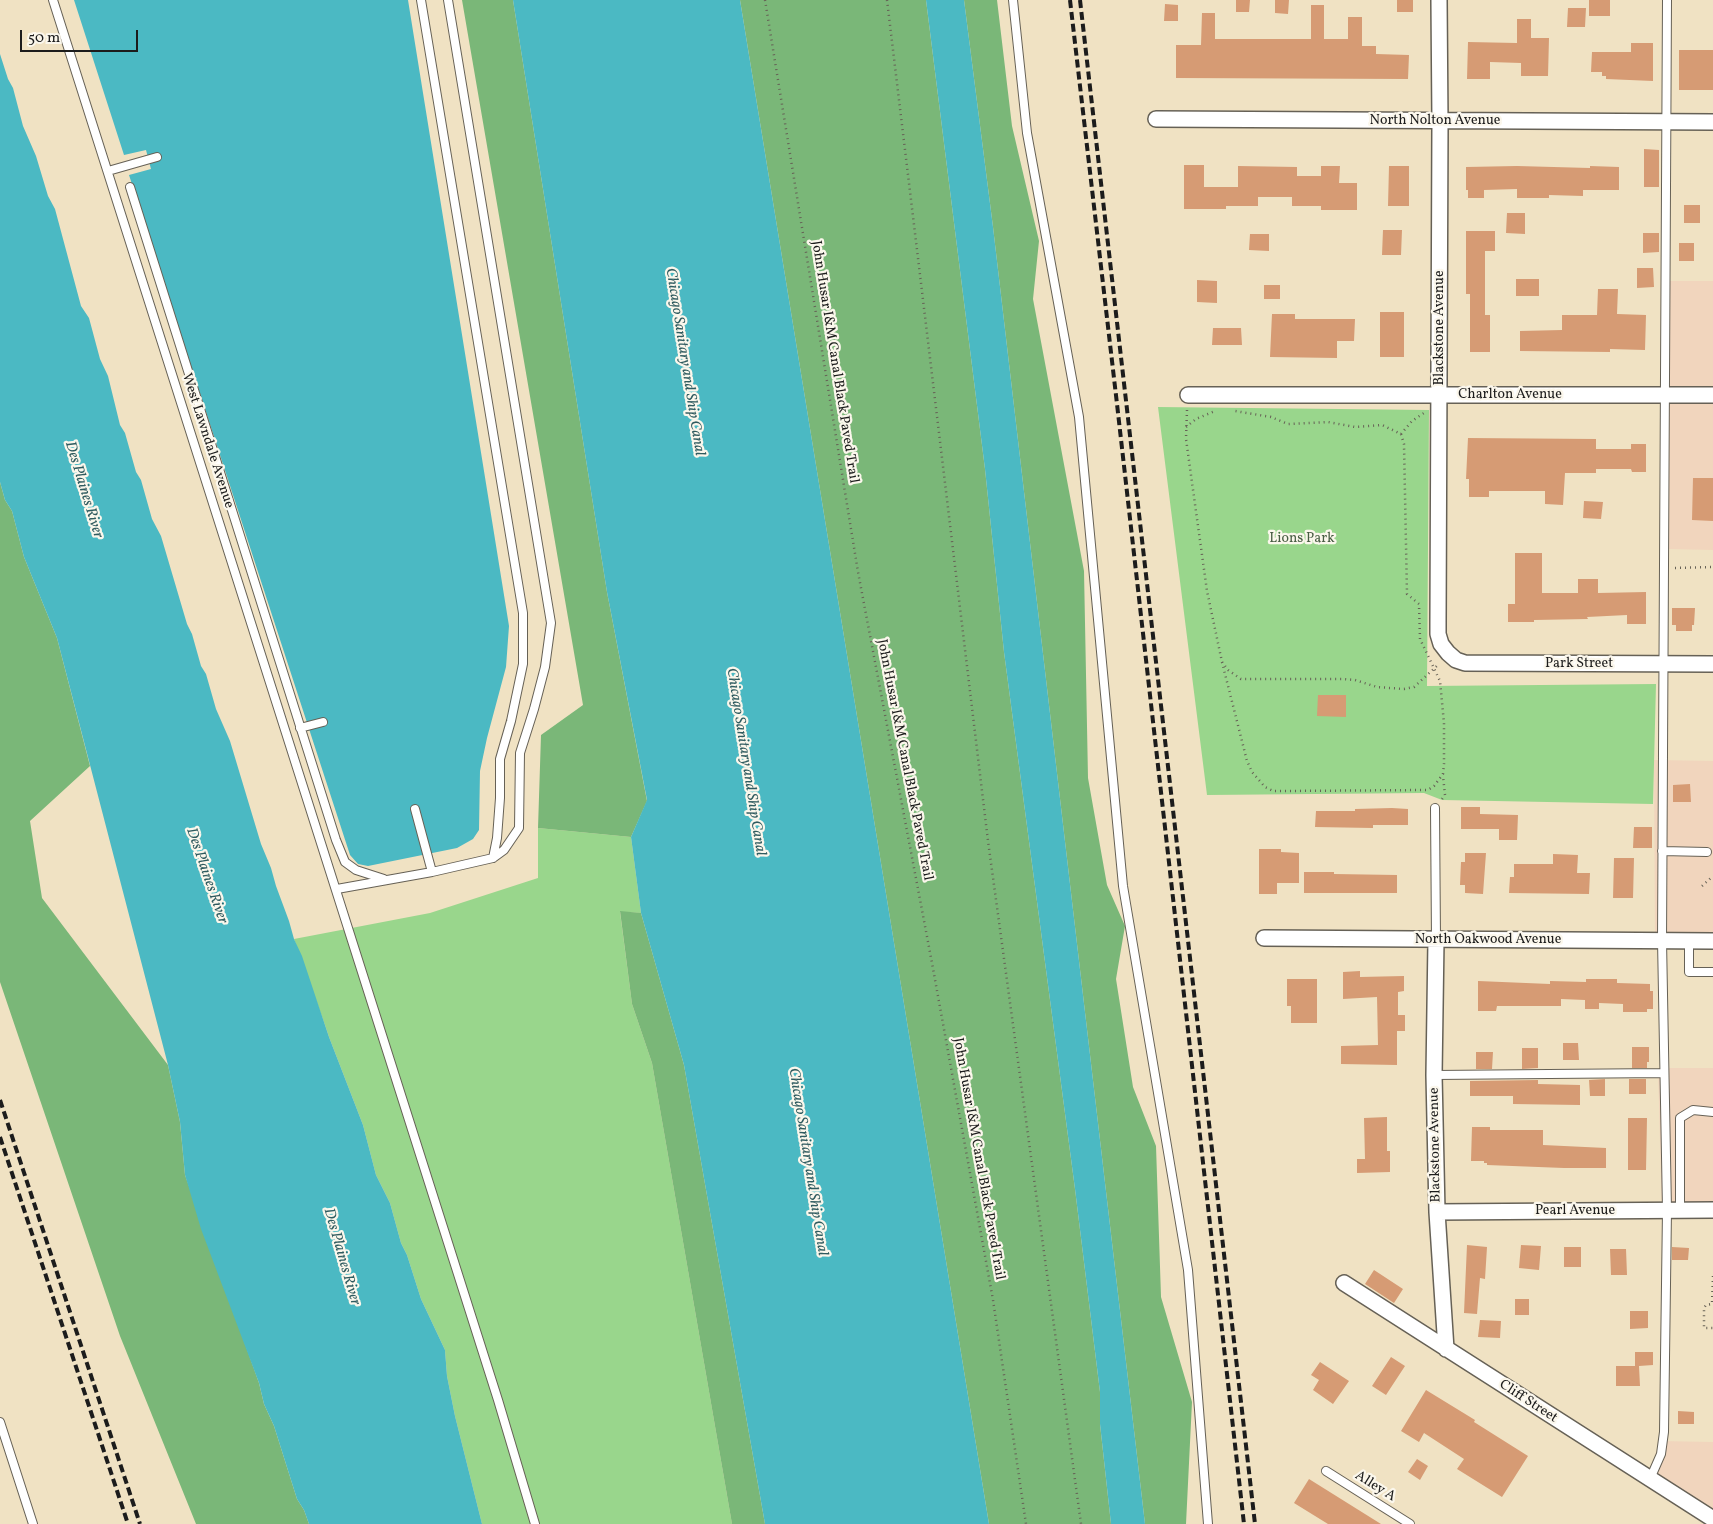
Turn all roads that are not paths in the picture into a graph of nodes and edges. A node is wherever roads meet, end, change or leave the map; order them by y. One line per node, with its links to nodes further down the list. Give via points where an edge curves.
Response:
1 (53, 0): 12 (lane, West Lawndale Avenue)
2 (421, 0): 27 (lane, via 523,613 523,664 500,759 500,798)
3 (448, 0): 27 (lane, via 552,623 545,667 520,753 518,828 504,850)
4 (1013, 0): 51 (lane, via 1026,133 1079,417 1123,886 1188,1270)
5 (1440, 0): 8 (street, Blackstone Avenue)
6 (1666, 0): 9 (lane)
7 (1156, 119): 8 (street, North Nolton Avenue)
8 (1440, 122): 9 (street, North Nolton Avenue); 17 (street, Blackstone Avenue)
9 (1665, 122): 10 (street, North Nolton Avenue); 14 (lane)
10 (1713, 122)
11 (157, 157): 12 (lane)
12 (108, 171): 30 (lane, West Lawndale Avenue)
13 (130, 186): 22 (lane)
14 (1664, 394): 16 (street, Charlton Avenue); 17 (street, Charlton Avenue); 19 (lane)
15 (1188, 395): 17 (street, Charlton Avenue)
16 (1713, 395)
17 (1439, 401): 18 (street, Blackstone Avenue, via 1438,634)
18 (1448, 653): 19 (street, Park Street, via 1465,663)
19 (1663, 664): 20 (street, Park Street); 25 (lane)
20 (1713, 664)
21 (323, 722): 22 (lane)
22 (300, 728): 29 (lane, via 345,862 356,870)
23 (1435, 808): 32 (lane)
24 (415, 809): 28 (lane)
25 (1662, 851): 26 (lane); 33 (lane)
26 (1707, 852)
27 (493, 858): 28 (lane)
28 (432, 872): 29 (lane)
29 (386, 880): 30 (lane)
30 (337, 889): 50 (lane, West Lawndale Avenue)
31 (1264, 938): 32 (street, North Oakwood Avenue)
32 (1436, 940): 33 (street, North Oakwood Avenue); 38 (street, Blackstone Avenue)
33 (1662, 940): 34 (street, North Oakwood Avenue); 37 (lane)
34 (1689, 940): 35 (street, North Oakwood Avenue); 36 (lane, via 1689,972)
35 (1713, 941)
36 (1713, 972)
37 (1664, 1073): 38 (lane); 40 (lane)
38 (1434, 1075): 42 (street, Blackstone Avenue)
39 (1713, 1112): 40 (lane, via 1693,1110 1680,1118)
40 (1674, 1210): 41 (street, Pearl Avenue); 42 (street, Pearl Avenue); 47 (lane, via 1664,1432 1661,1454)
41 (1713, 1210)
42 (1437, 1212): 44 (street, Blackstone Avenue)
43 (1344, 1283): 44 (street, Cliff Street)
44 (1446, 1349): 47 (street, Cliff Street)
45 (0, 1422): 49 (lane)
46 (1326, 1470): 52 (lane, Alley A)
47 (1650, 1479): 48 (street, Cliff Street)
48 (1713, 1519)
49 (33, 1524)
50 (534, 1524)
51 (1208, 1524)
52 (1410, 1524)

